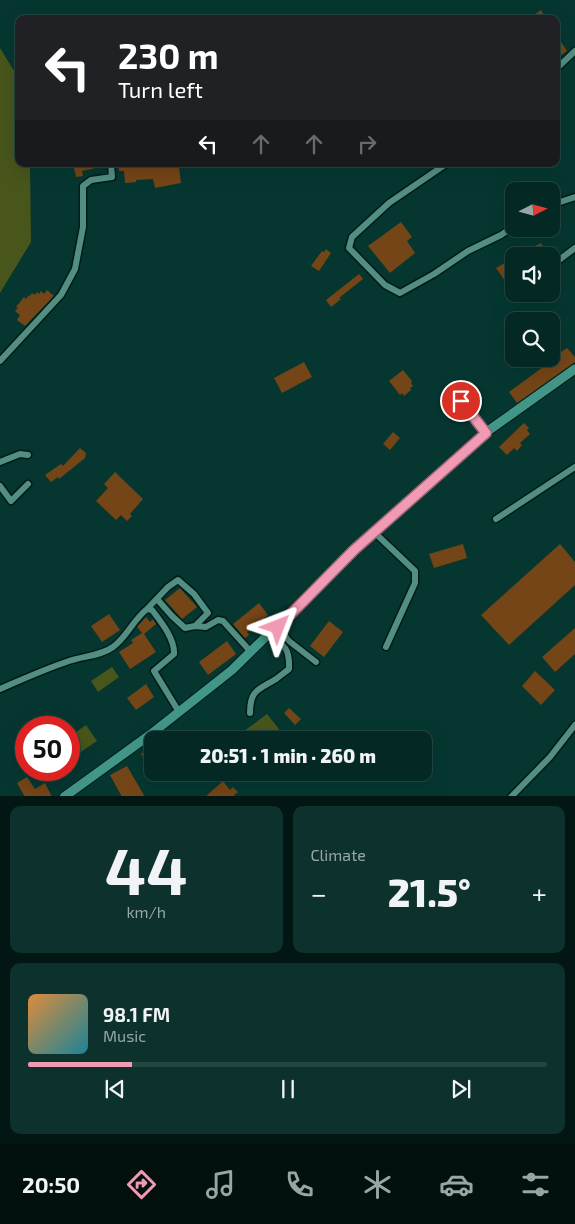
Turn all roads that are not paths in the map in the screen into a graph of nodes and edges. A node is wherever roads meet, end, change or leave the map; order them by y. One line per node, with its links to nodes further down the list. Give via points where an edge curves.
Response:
1 (575, 51): 2 (street)
2 (560, 65)
3 (112, 167): 10 (street, via 112,177 91,180 83,186 83,227 75,269 61,295)
4 (442, 167): 7 (street, via 389,203 352,237 350,248 385,285 400,292)
5 (575, 197): 6 (street)
6 (560, 202)
7 (505, 232)
8 (575, 248): 9 (street)
9 (560, 259)
10 (0, 361)
11 (575, 369): 13 (main road)
12 (461, 401): 13 (street)
13 (486, 433): 20 (main road)
14 (28, 455): 15 (street, via 20,454)
15 (0, 462)
16 (575, 466): 19 (street)
17 (28, 484): 18 (street, via 10,501)
18 (0, 486)
19 (496, 519)
20 (374, 532): 24 (main road); 26 (street, via 415,571 415,583)
21 (157, 599): 22 (street); 23 (street, via 185,628); 23 (street, via 178,580 208,613)
22 (147, 609): 29 (street, via 106,651 71,660); 30 (street, via 152,610 174,645 174,654 154,671)
23 (195, 626): 27 (street, via 206,627 218,620 223,622)
24 (278, 627): 25 (main road); 28 (street, via 289,641)
25 (269, 635): 27 (main road); 31 (street, via 290,655 289,669 258,688 250,701)
26 (386, 648)
27 (252, 652): 30 (main road)
28 (316, 662)
29 (0, 689)
30 (179, 712): 33 (main road)
31 (250, 713)
32 (575, 725): 34 (street, via 550,757)
33 (64, 796)
34 (511, 796)

